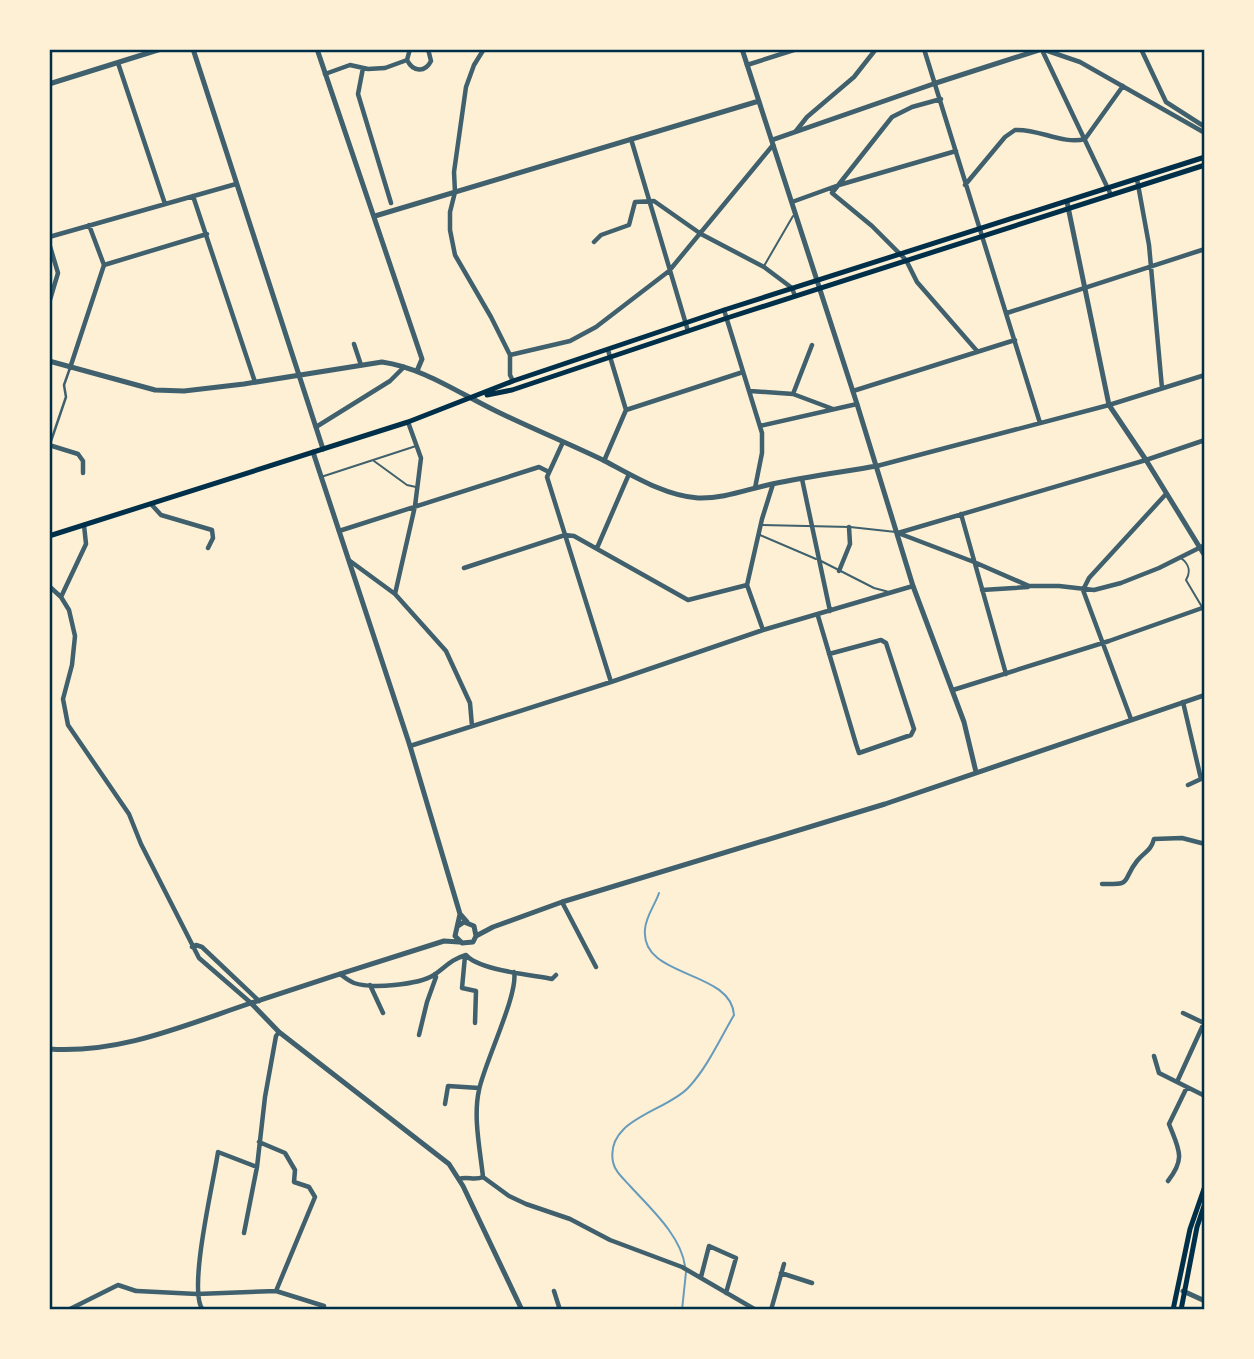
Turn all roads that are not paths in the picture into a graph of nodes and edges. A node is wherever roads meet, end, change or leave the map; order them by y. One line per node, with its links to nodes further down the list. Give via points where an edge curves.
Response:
1 (161, 49): 14 (street)
2 (193, 49): 33 (street)
3 (317, 49): 17 (street)
4 (410, 49): 13 (street)
5 (428, 49): 13 (street, via 432,61 425,69 414,69)
6 (484, 49): 38 (street, via 466,87)
7 (742, 49): 15 (street)
8 (797, 49): 15 (street)
9 (876, 49): 24 (street, via 854,77)
10 (924, 49): 18 (street)
11 (1042, 49): 18 (street); 20 (street, via 1080,62); 27 (street)
12 (1141, 49): 23 (street, via 1166,102)
13 (407, 60): 16 (street, via 385,68)
14 (118, 63): 19 (street); 44 (street)
15 (747, 65): 22 (street)
16 (363, 68): 17 (street, via 350,65); 43 (street, via 358,94)
17 (325, 74): 47 (street)
18 (936, 83): 21 (street); 24 (street)
19 (49, 84)
20 (1123, 86): 25 (street); 27 (street)
21 (941, 99): 29 (street); 34 (street, via 891,117)
22 (759, 101): 26 (street); 28 (street)
23 (1205, 127)
24 (795, 132): 28 (street)
25 (1205, 133)
26 (631, 139): 38 (street); 41 (street)
27 (1085, 139): 35 (street, via 1015,130); 37 (street)
28 (773, 142): 42 (street); 51 (street)
29 (956, 151): 34 (street); 35 (street)
30 (1205, 157): 32 (main road)
31 (1205, 165): 36 (main road)
32 (1137, 179): 36 (street); 37 (main road)
33 (236, 184): 40 (street); 87 (street)
34 (839, 185): 42 (street); 57 (street, via 832,193)
35 (965, 185): 49 (street)
36 (1139, 186): 39 (main road); 61 (street)
37 (1107, 188): 39 (street); 45 (main road)
38 (455, 192): 47 (street); 79 (street, via 450,230 455,255)
39 (1111, 195): 45 (main road)
40 (193, 196): 44 (street); 50 (street)
41 (648, 201): 51 (street); 54 (street, via 635,202 629,225); 62 (street)
42 (792, 202): 46 (street)
43 (391, 203)
44 (165, 204): 48 (street)
45 (1068, 205): 49 (main road); 52 (main road); 66 (street)
46 (795, 212): 60 (lane); 63 (street)
47 (375, 216): 85 (street, via 422,359)
48 (89, 225): 53 (street); 59 (street)
49 (980, 229): 52 (street); 57 (main road)
50 (207, 234): 59 (street); 90 (street)
51 (701, 234): 60 (street); 62 (street)
52 (983, 236): 58 (main road); 70 (street)
53 (49, 237)
54 (594, 242)
55 (49, 243): 68 (street, via 58,273)
56 (1205, 249): 61 (street)
57 (899, 254): 58 (street); 63 (main road)
58 (906, 260): 65 (main road); 78 (street, via 917,282)
59 (104, 265): 84 (street)
60 (764, 267): 64 (street)
61 (1151, 267): 66 (street); 91 (street)
62 (669, 271): 72 (street); 79 (street, via 596,327 570,341)
63 (816, 280): 64 (main road); 65 (street)
64 (792, 288): 67 (street); 69 (main road)
65 (819, 288): 67 (main road); 93 (street)
66 (1085, 288): 70 (street); 97 (street)
67 (795, 296): 71 (main road)
68 (49, 303)
69 (724, 310): 71 (street); 72 (main road)
70 (1007, 313): 74 (street)
71 (727, 318): 73 (main road); 86 (street)
72 (686, 324): 73 (street); 77 (main road)
73 (688, 331): 80 (main road)
74 (1015, 340): 78 (street); 101 (street)
75 (354, 344): 82 (street)
76 (812, 345): 94 (street)
77 (608, 350): 80 (street); 89 (main road)
78 (977, 351): 93 (street)
79 (510, 355): 89 (street)
80 (610, 358): 95 (main road, via 512,390); 98 (street)
81 (49, 361): 84 (street)
82 (361, 365): 83 (street, via 382,362); 87 (street)
83 (405, 367): 85 (street); 103 (street)
84 (70, 368): 90 (street, via 155,390); 106 (street)
85 (417, 371): 95 (street)
86 (743, 372): 92 (street); 98 (street)
87 (299, 374): 90 (street); 103 (street)
88 (1205, 375): 91 (street)
89 (513, 381): 95 (main road)
90 (255, 382)
91 (1162, 388): 97 (street)
92 (750, 391): 94 (street); 102 (street)
93 (853, 391): 96 (street)
94 (793, 394): 99 (street)
95 (473, 397): 100 (main road); 105 (street)
96 (858, 404): 99 (street); 113 (street)
97 (1109, 405): 101 (street); 111 (street)
98 (626, 410): 112 (street)
99 (835, 410): 102 (street)
100 (408, 422): 107 (street); 108 (main road)
101 (1041, 423): 113 (street)
102 (760, 426): 121 (street, via 762,453)
103 (316, 427): 108 (street)
104 (1205, 440): 111 (street)
105 (564, 442): 112 (street); 114 (street)
106 (50, 446): 115 (street, via 78,454)
107 (417, 446): 110 (lane); 120 (street, via 421,458)
108 (323, 449): 109 (main road)
109 (313, 452): 117 (street); 123 (main road)
110 (373, 460): 117 (lane); 120 (lane)
111 (1146, 460): 122 (street); 125 (street)
112 (604, 461): 116 (street)
113 (877, 466): 118 (street); 131 (street)
114 (549, 472): 124 (street, via 539,467); 134 (street)
115 (83, 473)
116 (629, 474): 121 (street, via 675,494 698,498); 137 (street)
117 (321, 477): 130 (street)
118 (802, 479): 119 (street); 128 (street)
119 (773, 484): 121 (street); 127 (street)
120 (417, 488): 124 (street)
121 (755, 488)
122 (1166, 494): 135 (street); 150 (street)
123 (151, 504): 126 (main road); 136 (street, via 161,515 212,530)
124 (415, 506): 130 (street); 152 (street)
125 (961, 514): 131 (street); 142 (street)
126 (84, 525): 133 (main road); 153 (street, via 86,544)
127 (761, 525): 128 (lane); 132 (street)
128 (811, 527): 129 (lane); 141 (street)
129 (849, 527): 131 (lane); 144 (street, via 849,544)
130 (339, 531): 140 (street)
131 (898, 533): 142 (street); 147 (street)
132 (759, 534): 141 (lane); 145 (street)
133 (49, 536)
134 (565, 536): 137 (street); 143 (street); 161 (street)
135 (1202, 546): 138 (street); 139 (street)
136 (208, 548)
137 (597, 548): 145 (street, via 688,600)
138 (1205, 556)
139 (1179, 558): 150 (street, via 1121,583); 154 (lane, via 1189,568 1186,580)
140 (349, 561): 152 (street); 167 (street)
141 (820, 561): 144 (lane); 155 (street)
142 (974, 562): 148 (street); 149 (street)
143 (464, 568)
144 (839, 571): 151 (lane)
145 (747, 585): 157 (street)
146 (49, 586): 153 (street)
147 (913, 586): 151 (street); 162 (street)
148 (1029, 586): 149 (street); 150 (street)
149 (982, 590): 160 (street)
150 (1083, 590): 158 (street)
151 (891, 593): 155 (street)
152 (395, 594): 166 (street, via 446,651 470,703)
153 (61, 597): 180 (street, via 75,636 63,699 68,725 130,814)
154 (1204, 608): 158 (street)
155 (830, 611): 156 (street)
156 (818, 615): 157 (street); 159 (street)
157 (763, 630): 161 (street)
158 (1103, 643): 160 (street); 165 (street)
159 (829, 654): 159 (street, via 859,753 911,735 914,729 886,643 881,639)
160 (1006, 674): 162 (street)
161 (611, 682): 166 (street)
162 (953, 690): 168 (street)
163 (1205, 695): 164 (street)
164 (1183, 702): 165 (street); 169 (street, via 1201,779)
165 (1131, 719): 168 (street)
166 (472, 726): 167 (street)
167 (410, 746): 173 (street)
168 (976, 772): 172 (street)
169 (1188, 785)
170 (1205, 844): 171 (street, via 1182,838 1154,839 1127,880)
171 (1102, 884)
172 (562, 902): 175 (street); 182 (street)
173 (460, 914): 174 (street); 176 (street)
174 (471, 924): 175 (street); 176 (street); 177 (street)
175 (493, 927): 177 (street)
176 (456, 929): 178 (street); 179 (street)
177 (476, 936): 179 (street)
178 (444, 941): 179 (street); 184 (street)
179 (463, 943): 181 (street)
180 (192, 947): 188 (street, via 202,947); 189 (street)
181 (466, 956): 183 (street); 185 (street, via 452,959); 192 (street, via 462,988 476,991)
182 (596, 967)
183 (514, 972): 186 (street, via 552,979); 200 (street, via 511,995)
184 (339, 973): 187 (street, via 352,983); 188 (street)
185 (435, 974): 187 (street, via 410,984); 195 (street)
186 (556, 975)
187 (370, 985): 190 (street)
188 (258, 1000): 189 (street)
189 (251, 1003): 194 (street); 196 (street, via 143,1040 97,1048)
190 (383, 1013)
191 (1183, 1013): 193 (street)
192 (475, 1023)
193 (1204, 1023): 198 (street)
194 (279, 1032): 203 (street); 206 (street, via 436,1153)
195 (419, 1035)
196 (49, 1049)
197 (1154, 1056): 198 (street, via 1159,1073)
198 (1177, 1082): 199 (street)
199 (1187, 1087): 201 (street); 207 (street, via 1169,1124 1180,1154 1178,1168)
200 (479, 1088): 202 (street, via 448,1086); 205 (street)
201 (1205, 1096)
202 (445, 1104)
203 (259, 1142): 204 (street); 216 (street, via 285,1153 295,1170 294,1182 309,1187 315,1197)
204 (257, 1167): 210 (street); 220 (street, via 218,1152)
205 (483, 1177): 206 (street); 213 (street, via 526,1204)
206 (459, 1179): 225 (street)
207 (1168, 1181)
208 (1205, 1186): 209 (main road)
209 (1203, 1201): 215 (main road, via 1190,1229); 218 (main road)
210 (244, 1233)
211 (784, 1264): 212 (street)
212 (782, 1273): 214 (street); 228 (street)
213 (701, 1277): 219 (street); 219 (street, via 709,1245 736,1258)
214 (812, 1283)
215 (1177, 1290): 218 (street); 229 (main road)
216 (276, 1291): 220 (street); 222 (street)
217 (554, 1291): 226 (street)
218 (1185, 1291): 221 (street); 230 (main road)
219 (726, 1293): 227 (street)
220 (197, 1294): 223 (street, via 136,1291 118,1285); 224 (street)
221 (1205, 1301)
222 (324, 1306)
223 (68, 1310)
224 (203, 1310)
225 (522, 1310)
226 (560, 1310)
227 (756, 1310)
228 (771, 1310)
229 (1173, 1310)
230 (1181, 1310)

